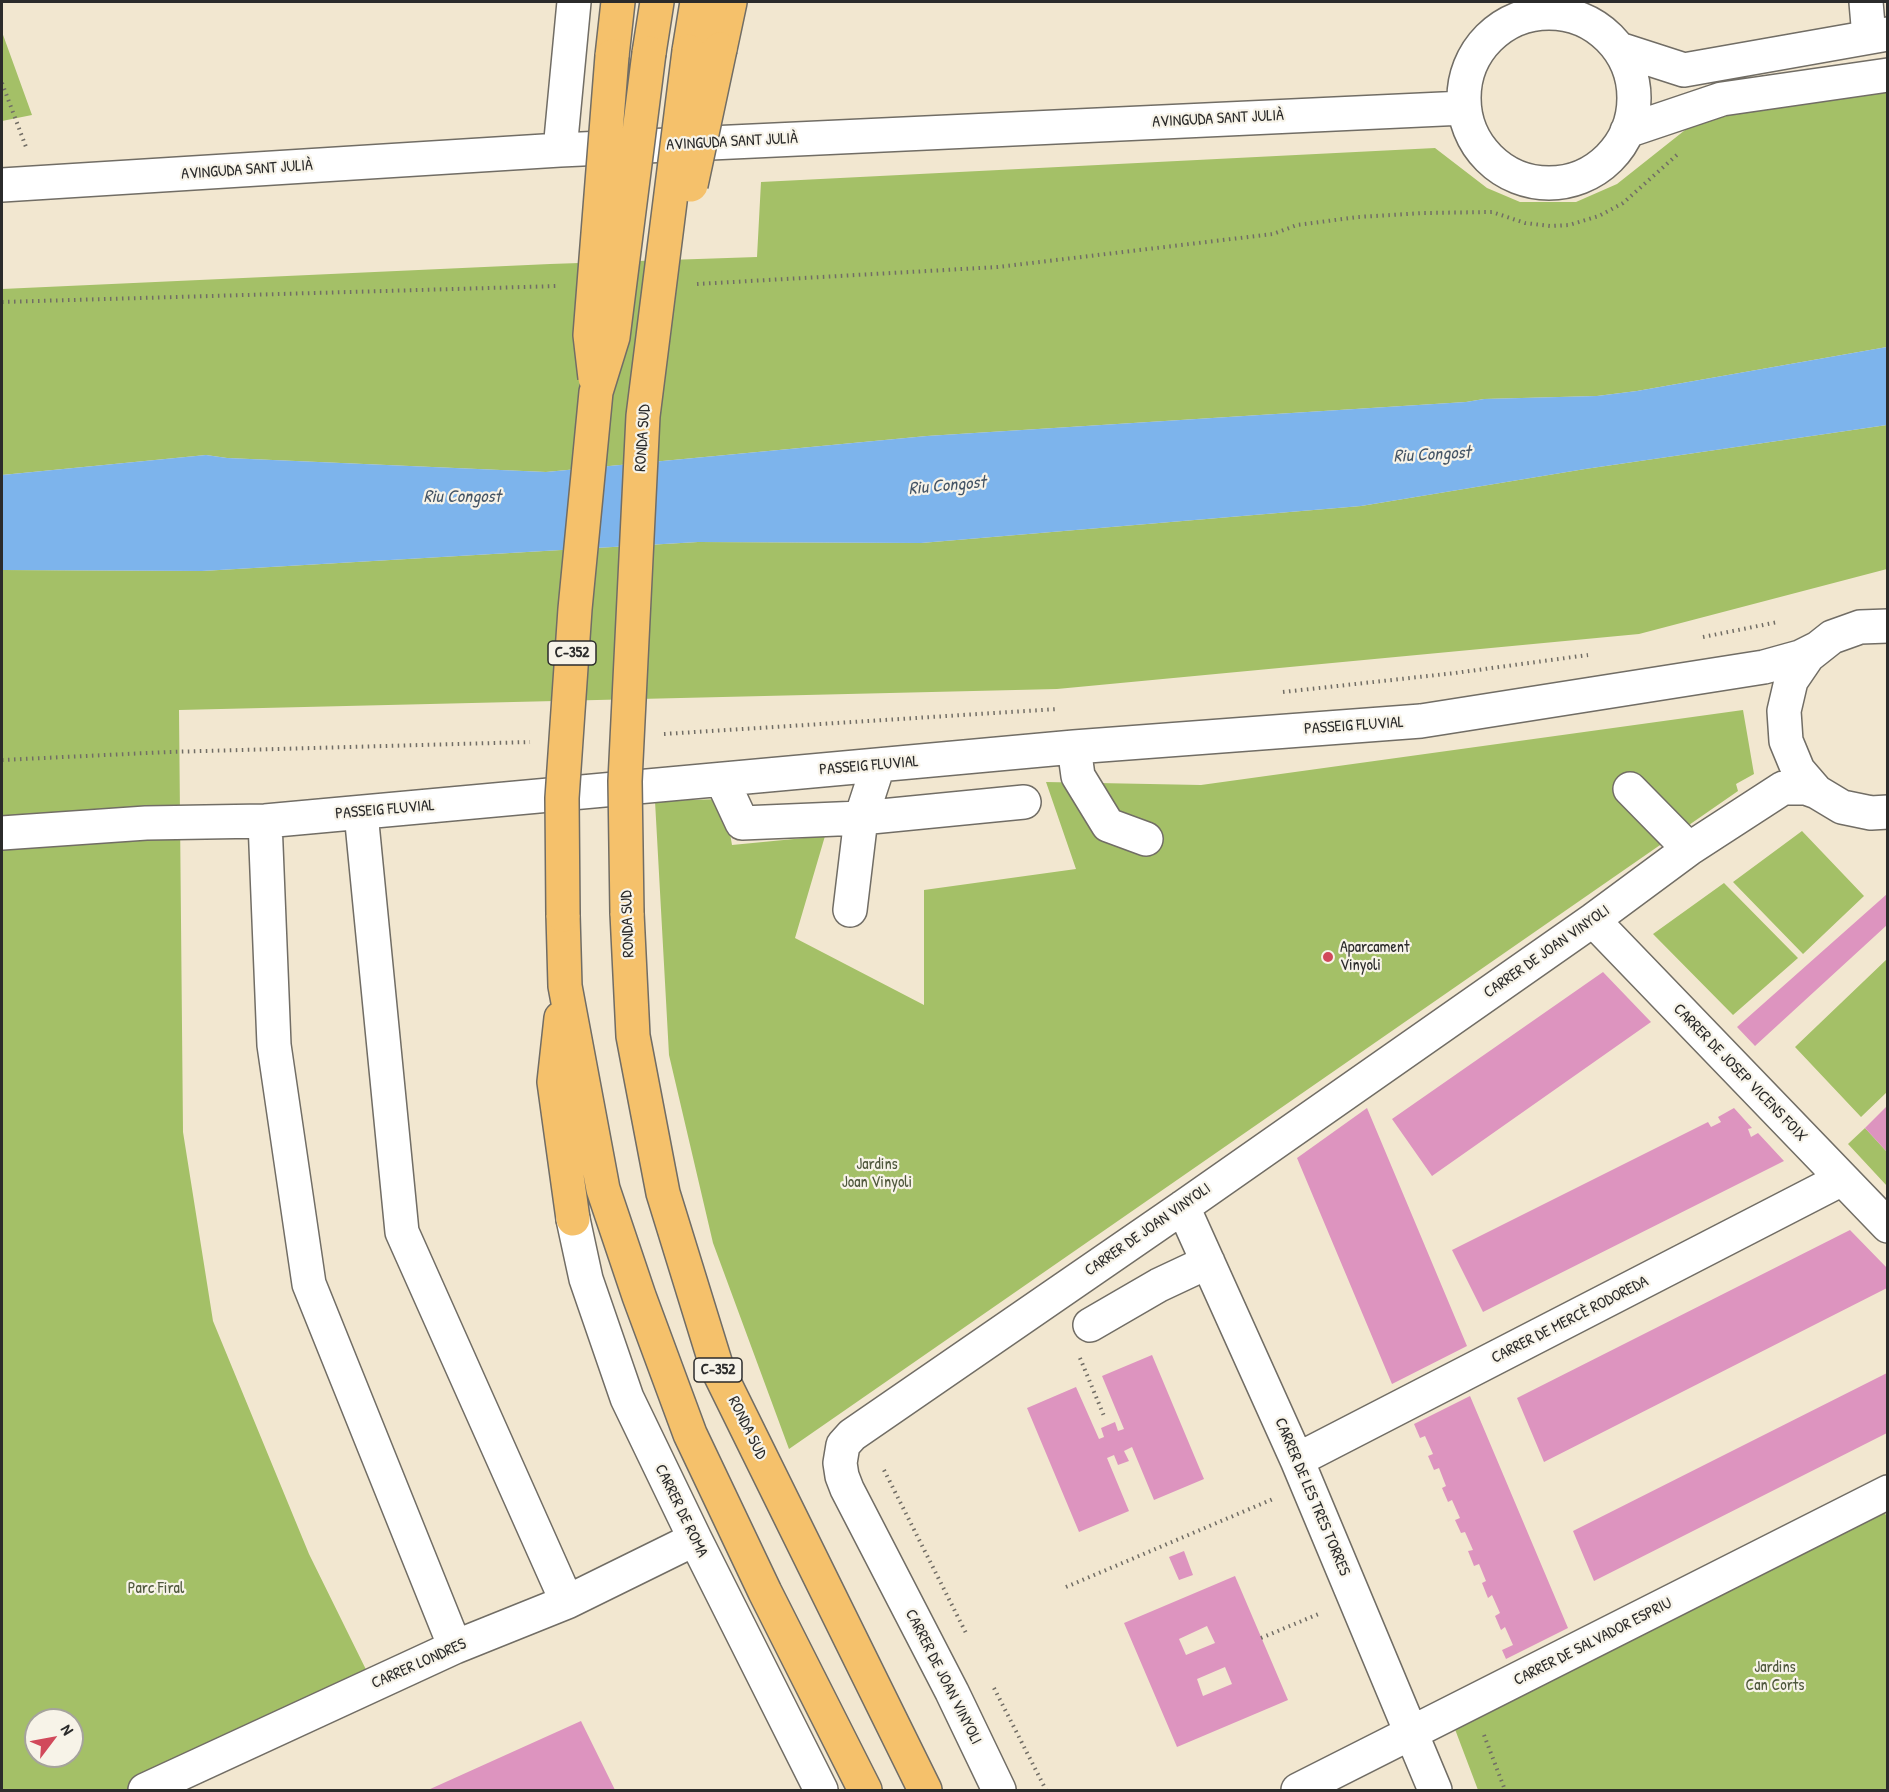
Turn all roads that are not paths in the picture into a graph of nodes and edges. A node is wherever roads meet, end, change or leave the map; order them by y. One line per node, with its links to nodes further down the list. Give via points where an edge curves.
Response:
1 (574, 2): 16 (street)
2 (618, 2): 18 (highway, bridge, via 590,335)
3 (657, 2): 18 (highway, C-352, bridge, via 613,337)
4 (697, 2): 12 (highway)
5 (730, 2): 12 (highway)
6 (1508, 2): 9 (street)
7 (1866, 2): 10 (street)
8 (1570, 9): 9 (street, via 1517,18); 11 (street, via 1599,28)
9 (1493, 32): 14 (street, via 1475,54 1465,80)
10 (1878, 35): 11 (street, via 1684,70)
11 (1619, 49): 15 (street, via 1631,75 1634,104)
12 (704, 50): 55 (highway, RONDA SUD / C-352, bridge, via 643,416 625,780 633,1036 661,1181 717,1368)
13 (1887, 75): 15 (street, via 1722,99)
14 (1464, 108): 15 (street, via 1471,135 1488,157 1510,174 1537,183 1565,182 1591,172 1613,155); 16 (street, AVINGUDA SANT JULIÀ)
15 (1627, 131)
16 (560, 150): 17 (street, AVINGUDA SANT JULIÀ)
17 (2, 185)
18 (596, 392): 39 (highway, C-352, bridge, via 562,798)
19 (1887, 626): 20 (street, via 1860,627 1832,637)
20 (1818, 648): 21 (street, PASSEIG FLUVIAL, via 1783,663); 22 (street, via 1791,681)
21 (1734, 672): 22 (street, PASSEIG FLUVIAL, via 1751,672 1770,684); 23 (street, PASSEIG FLUVIAL, via 1421,721)
22 (1785, 726): 27 (street, PASSEIG FLUVIAL, via 1798,770); 28 (street, CARRER DE JOAN VINYOLI, via 1788,768 1780,787)
23 (1074, 747): 24 (street, PASSEIG FLUVIAL); 35 (street, via 1078,776 1108,825)
24 (878, 766): 25 (street, PASSEIG FLUVIAL); 32 (street)
25 (722, 780): 31 (street, PASSEIG FLUVIAL); 32 (street, via 742,823)
26 (1630, 789): 36 (street)
27 (1817, 792): 28 (street, CARRER DE JOAN VINYOLI, via 1783,788); 30 (street, via 1842,807)
28 (1769, 796): 36 (street, CARRER DE JOAN VINYOLI)
29 (1024, 802): 32 (street)
30 (1887, 812)
31 (361, 813): 33 (street, PASSEIG FLUVIAL); 49 (street, via 402,1232)
32 (861, 818): 37 (street)
33 (265, 820): 34 (street, PASSEIG FLUVIAL); 50 (street, via 274,1045 309,1284)
34 (2, 833)
35 (1146, 838)
36 (1689, 849): 38 (street, CARRER DE JOAN VINYOLI)
37 (850, 909)
38 (1593, 920): 40 (street, CARRER DE JOSEP VICENS FOIX); 41 (street, CARRER DE JOAN VINYOLI)
39 (565, 986): 42 (highway, via 554,1082); 54 (highway, C-352, via 603,1189 690,1434)
40 (1842, 1179): 43 (street, CARRER DE JOSEP VICENS FOIX); 46 (street, CARRER DE MERCÈ RODOREDA)
41 (1183, 1207): 44 (street, CARRER DE LES TRES TORRES); 56 (street, CARRER DE JOAN VINYOLI, via 852,1435 843,1445 840,1463 847,1489)
42 (573, 1219): 48 (street, CARRER DE ROMA, via 586,1279 627,1398)
43 (1887, 1226)
44 (1208, 1262): 45 (street, via 1159,1285); 46 (street, CARRER DE LES TRES TORRES)
45 (1083, 1338)
46 (1297, 1461): 51 (street, CARRER DE LES TRES TORRES)
47 (1887, 1492): 51 (street, CARRER DE SALVADOR ESPRIU)
48 (695, 1539): 49 (street, CARRER LONDRES); 53 (street, CARRER DE ROMA)
49 (567, 1602): 50 (street, CARRER LONDRES)
50 (455, 1647): 52 (street, CARRER LONDRES)
51 (1412, 1734): 57 (street, CARRER DE SALVADOR ESPRIU); 58 (street, CARRER DE LES TRES TORRES)
52 (145, 1791)
53 (821, 1791)
54 (865, 1791)
55 (925, 1791)
56 (999, 1791)
57 (1298, 1791)
58 (1435, 1791)

